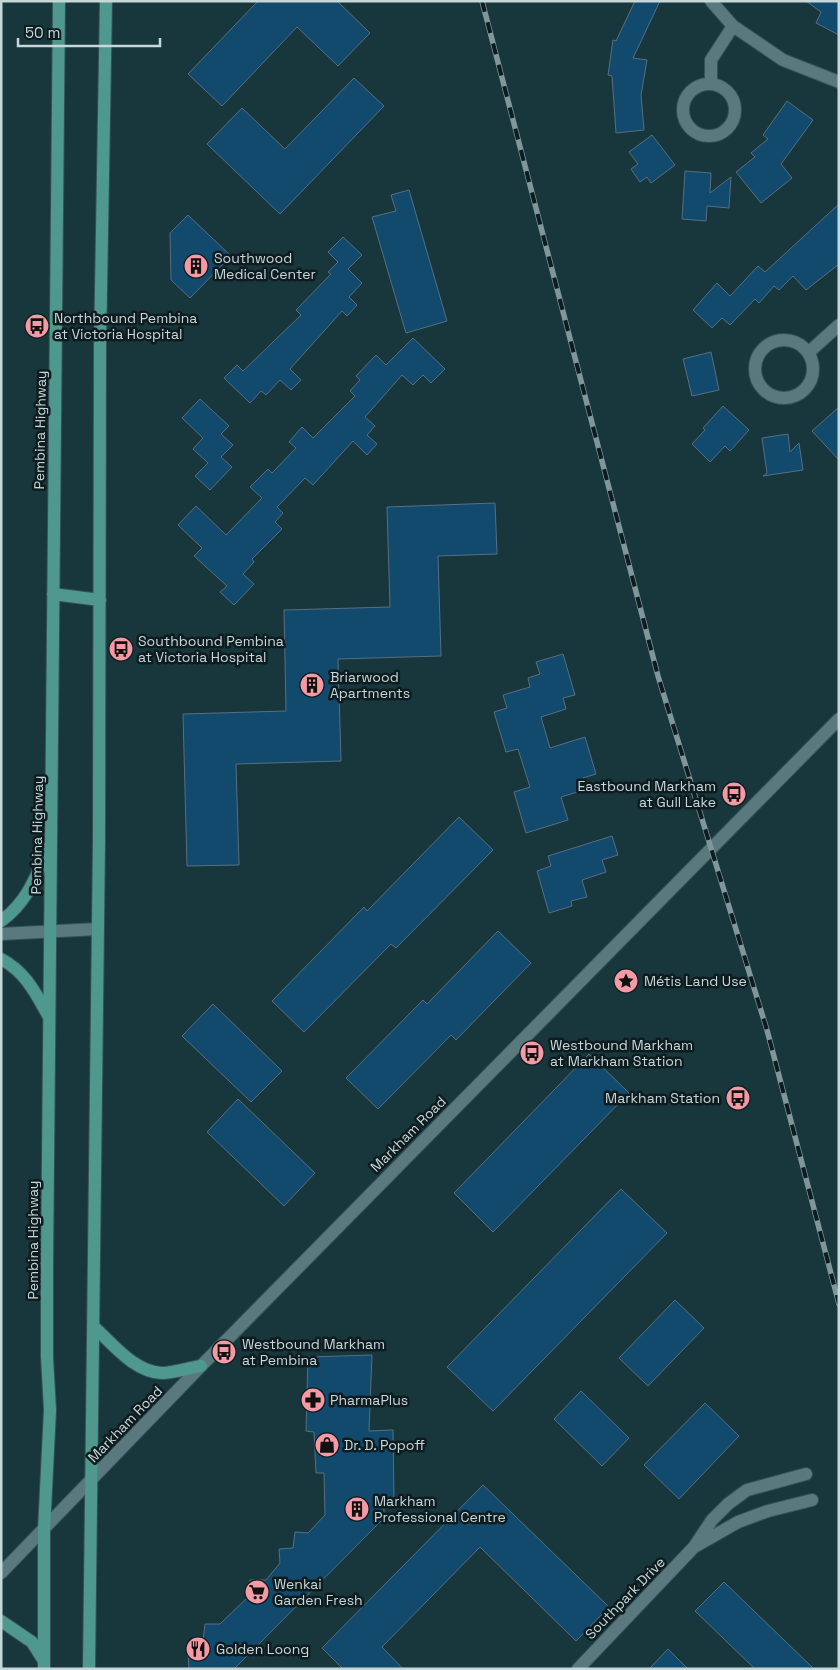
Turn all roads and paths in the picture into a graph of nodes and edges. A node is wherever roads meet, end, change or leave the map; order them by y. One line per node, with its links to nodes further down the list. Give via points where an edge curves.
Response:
1 (59, 1): 9 (main road, Pembina Highway)
2 (106, 1): 10 (main road, via 100,347)
3 (711, 1): 4 (street)
4 (733, 26): 5 (street, via 783,60); 6 (street, via 711,60)
5 (839, 82)
6 (711, 84): 6 (street, via 696,87 689,93 683,112 687,125 694,132 712,137 728,129 736,106 727,91)
7 (839, 325): 8 (street)
8 (808, 353): 8 (street, via 795,342 786,340 768,345 760,352 755,364 759,385 776,397 798,394 811,380 813,370)
9 (53, 594): 10 (main road); 12 (main road, Pembina Highway)
10 (100, 600): 14 (main road)
11 (839, 719): 20 (street, Markham Road)
12 (52, 840): 13 (main road, via 27,895); 15 (main road, Pembina Highway)
13 (1, 921)
14 (97, 929): 15 (street); 19 (main road)
15 (51, 930): 16 (street); 18 (main road, Pembina Highway)
16 (1, 934)
17 (1, 959): 18 (main road, via 13,965 29,981)
18 (50, 1018): 24 (main road, Pembina Highway, via 47,1357 50,1410)
19 (94, 1327): 20 (main road, via 139,1366 161,1373); 22 (main road)
20 (201, 1366): 22 (street, Markham Road)
21 (806, 1474): 25 (street, Southpark Drive, via 747,1490 712,1520)
22 (92, 1480): 24 (street, Markham Road); 29 (main road)
23 (812, 1500): 25 (street, Southpark Drive, via 738,1522)
24 (44, 1530): 26 (street, Markham Road); 28 (main road, Pembina Highway)
25 (694, 1548): 30 (street, Southpark Drive)
26 (1, 1573)
27 (1, 1622): 28 (main road, via 32,1642)
28 (44, 1665)
29 (89, 1669)
30 (578, 1669)

